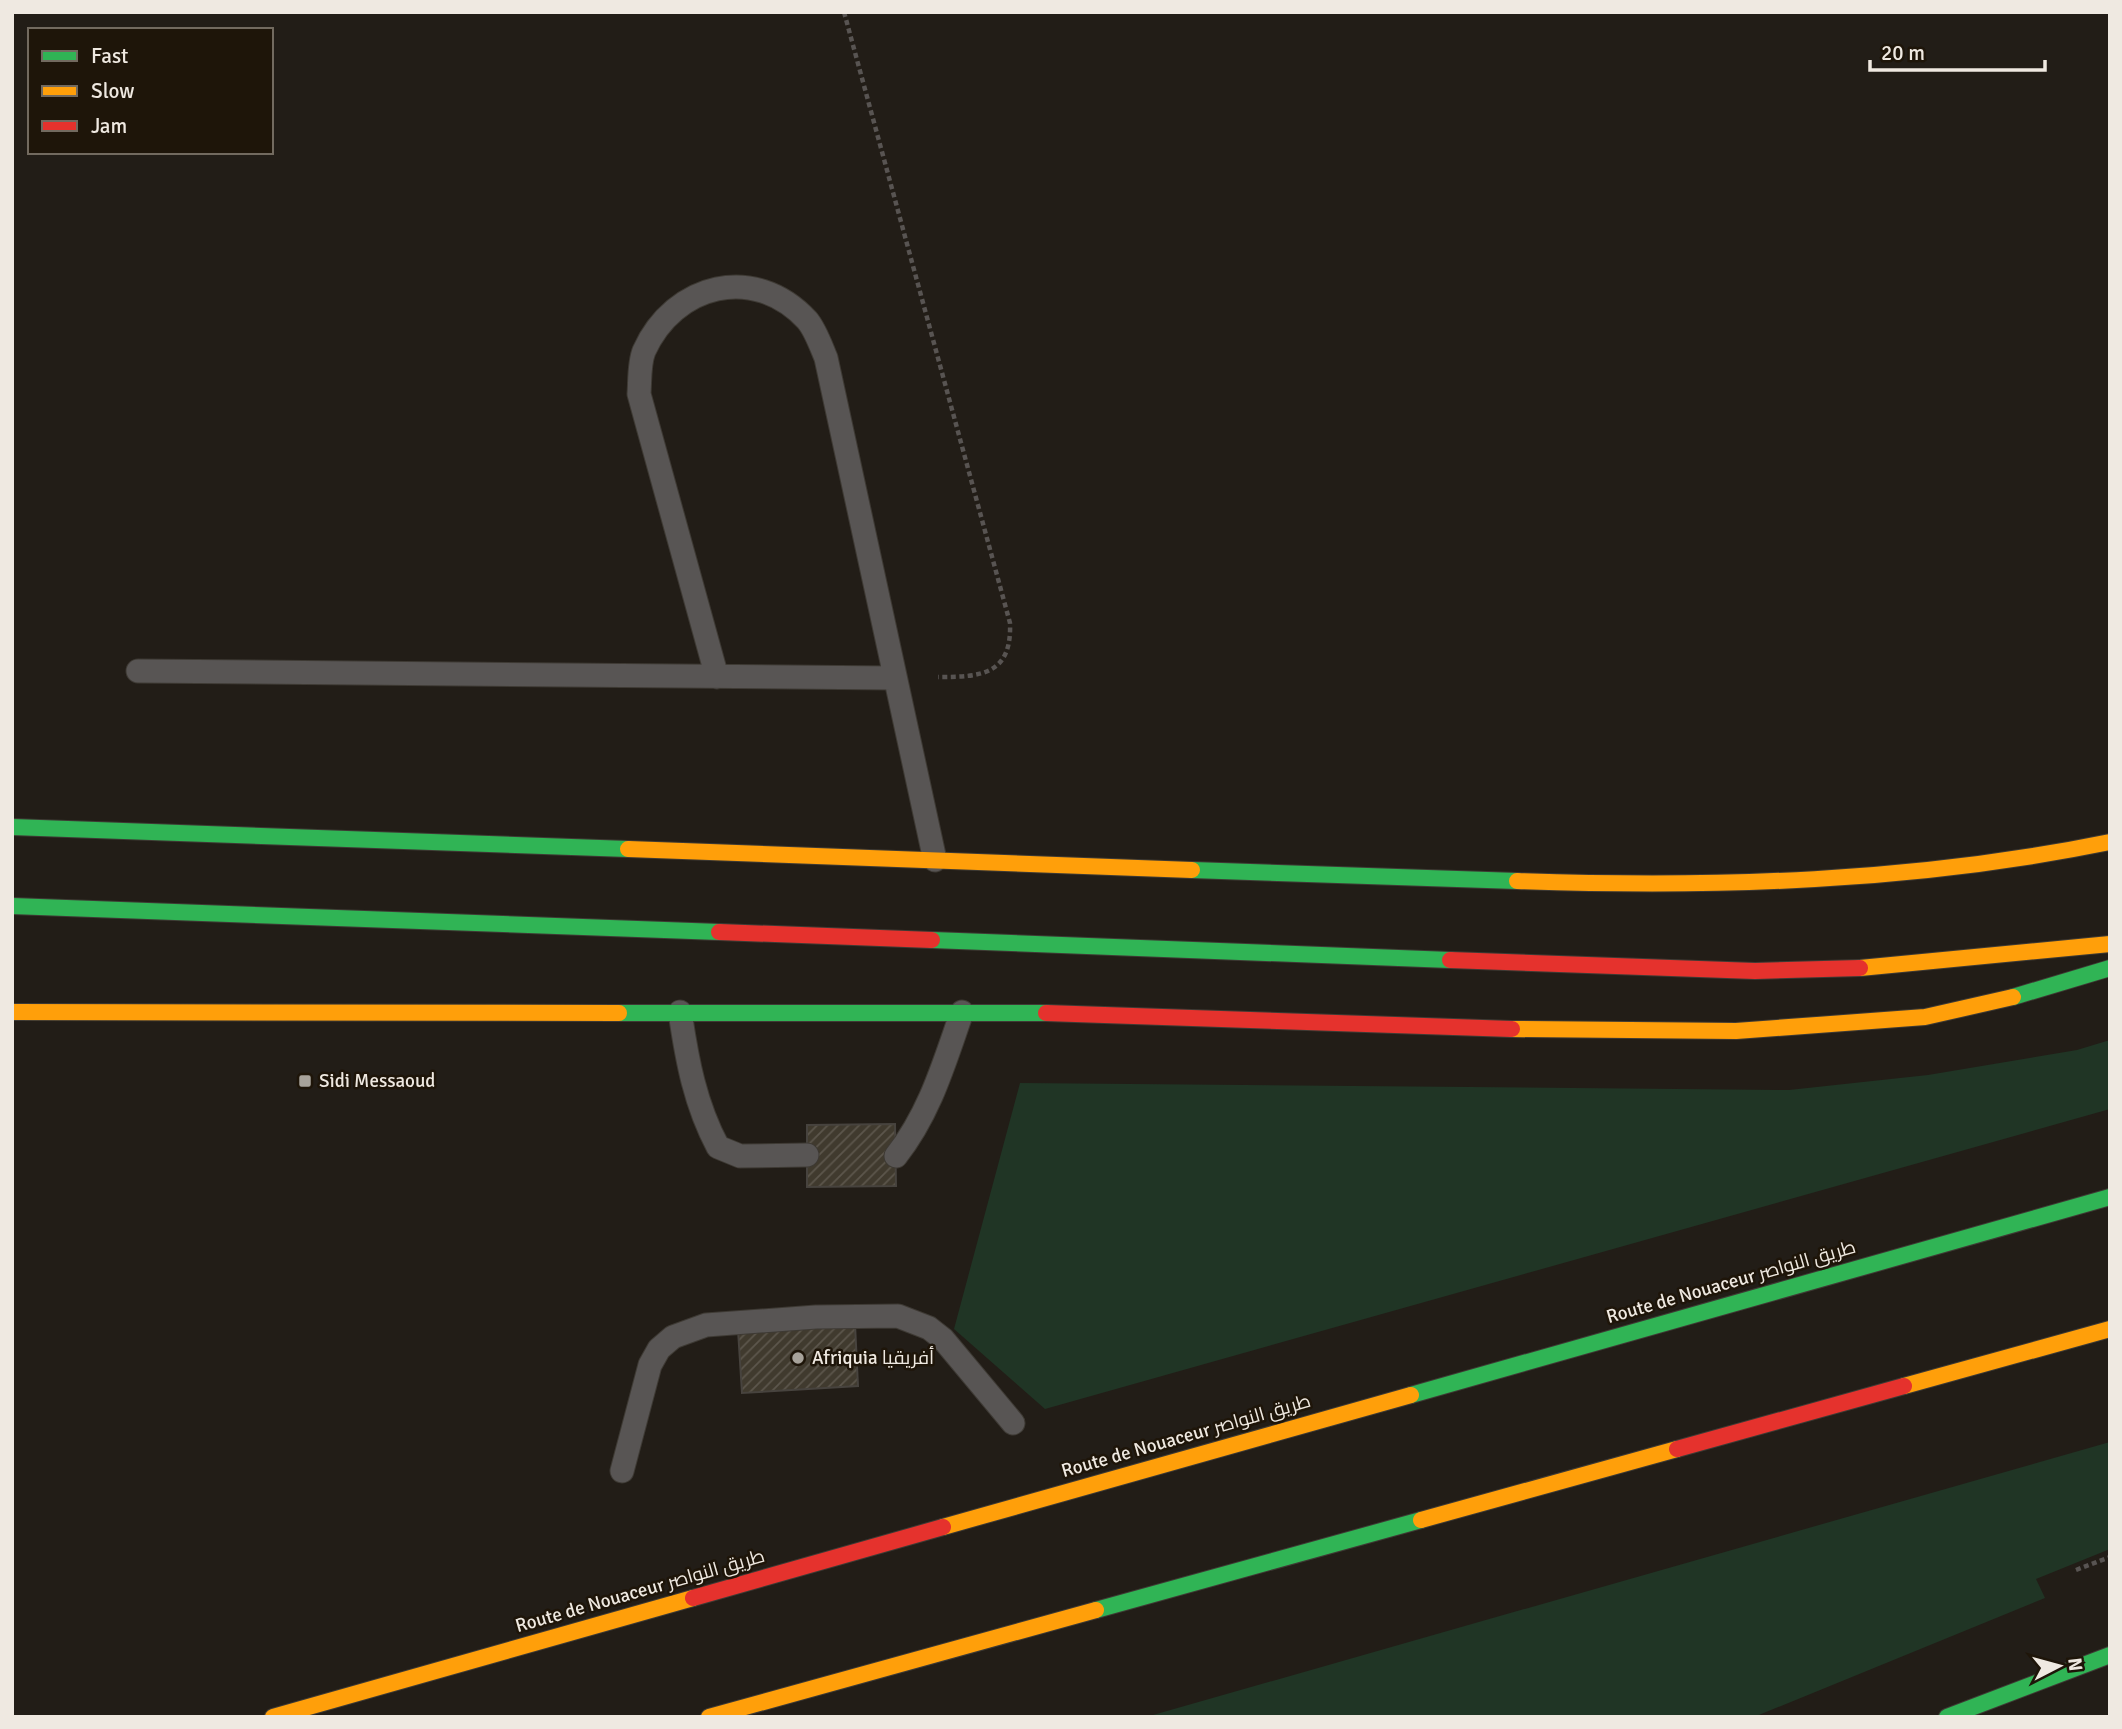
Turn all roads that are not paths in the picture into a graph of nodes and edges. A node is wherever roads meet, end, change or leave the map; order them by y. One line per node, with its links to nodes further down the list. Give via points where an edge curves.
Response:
1 (138, 671): 2 (lane)
2 (717, 677): 3 (lane); 3 (lane, via 639,394 643,354 663,318 696,293 736,286 776,295 808,321 827,358)
3 (893, 678): 6 (lane)
4 (12, 827): 6 (main road)
5 (2110, 842): 6 (main road, via 1939,869 1801,882 1649,886)
6 (935, 860)
7 (12, 906): 8 (main road, via 1755,971 1879,967)
8 (2110, 944)
9 (2110, 968): 12 (main road, via 1996,1002 1925,1017 1736,1031 1451,1028)
10 (12, 1012): 11 (main road)
11 (680, 1012): 12 (main road); 13 (lane, via 689,1077 718,1147 740,1156)
12 (962, 1012): 14 (lane, via 916,1130)
13 (807, 1155)
14 (896, 1156)
15 (2110, 1197): 21 (main road, Route de Nouaceur طريق النواصر)
16 (2110, 1329): 22 (main road)
17 (1013, 1423): 18 (lane, via 943,1339 914,1321 880,1314 706,1325 673,1337 659,1349 650,1365)
18 (622, 1471)
19 (2110, 1655): 20 (main road)
20 (1952, 1716)
21 (273, 1717)
22 (709, 1717)

